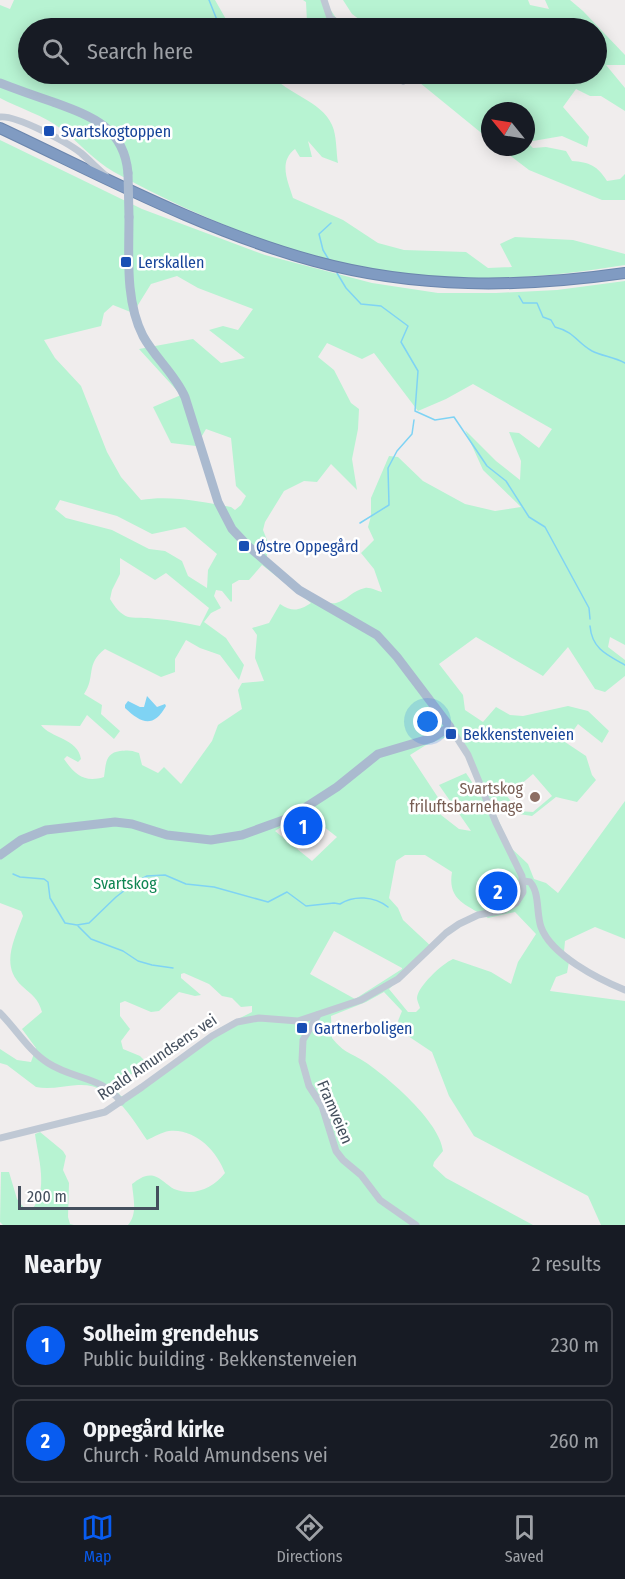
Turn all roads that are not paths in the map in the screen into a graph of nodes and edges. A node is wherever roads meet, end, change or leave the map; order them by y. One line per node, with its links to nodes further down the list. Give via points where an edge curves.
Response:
1 (324, 0): 2 (street)
2 (330, 18)
3 (0, 83): 8 (main road, bridge, via 82,113 101,123 121,146 128,173 130,282 137,319 148,344 182,389 228,524 244,543 299,590 377,635)
4 (0, 117): 6 (street, via 12,118 71,146)
5 (0, 130): 6 (highway); 7 (highway, via 220,233 343,272 417,284 480,288 566,285)
6 (112, 181): 7 (highway, via 220,230 314,261 362,272 502,285)
7 (625, 275)
8 (450, 727): 9 (main road, via 432,738 378,754 289,818 242,835 211,840 167,835 115,822 46,830 21,840); 10 (street, via 468,755)
9 (0, 855)
10 (524, 881): 11 (street, via 533,885 538,919 546,938 596,977); 13 (street, Roald Amundsens vei, via 522,895 513,906 459,924 386,987)
11 (625, 990)
12 (0, 1013): 14 (street, via 46,1062 101,1083)
13 (318, 1015): 14 (street, Roald Amundsens vei, via 293,1021 266,1018 237,1022); 16 (street, Framveien, via 303,1040 302,1061 336,1151 380,1200)
14 (121, 1102): 15 (street, Roald Amundsens vei, via 93,1116)
15 (0, 1138)
16 (416, 1225)

